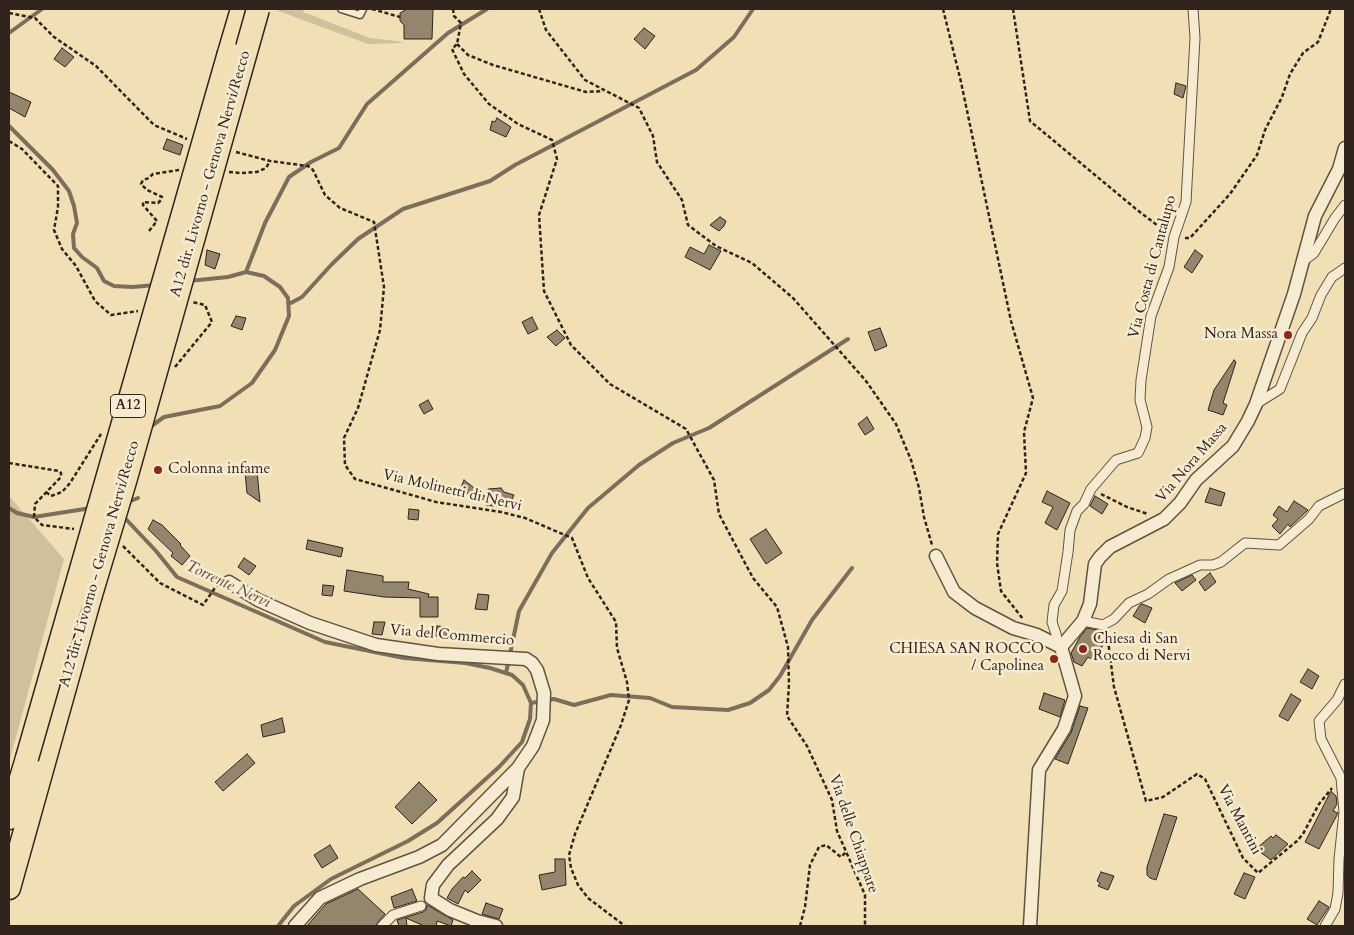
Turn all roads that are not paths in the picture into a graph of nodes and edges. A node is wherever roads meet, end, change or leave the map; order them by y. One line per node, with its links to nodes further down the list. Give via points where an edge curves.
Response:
1 (242, 9): 17 (highway, A12, bridge)
2 (258, 9): 17 (highway, A12 dir. Livorno - Genova Nervi/Recco / A12, bridge, via 128,468)
3 (341, 9): 4 (lane, via 360,15)
4 (363, 9)
5 (1193, 9): 15 (street, Via Costa di Cantalupo, via 1195,38 1186,202 1174,237 1169,267 1151,316 1140,400 1147,427 1145,438 1138,453 1116,460 1077,510 1070,530 1062,591 1054,605 1052,622)
6 (1345, 148): 8 (street, Via Nora Massa, via 1339,169 1314,216)
7 (1345, 205): 8 (street, via 1314,253)
8 (1302, 262): 10 (street, Via Nora Massa)
9 (1345, 268): 10 (street, via 1332,277 1321,295 1280,389)
10 (1256, 404): 14 (street, Via Nora Massa, via 1233,446 1196,480 1164,520 1110,547 1100,557 1095,564 1090,604)
11 (1345, 493): 14 (street, via 1319,506 1279,545 1245,543 1221,562 1200,565 1169,579 1129,603 1114,619 1103,625)
12 (936, 556): 15 (street, via 954,592 975,608 1013,628)
13 (229, 582): 18 (street, Via del Commercio, via 258,600 310,623 376,645 532,662 544,693 543,720 533,746)
14 (1083, 621): 15 (street, Via Nora Massa)
15 (1059, 646): 27 (street, via 1076,696 1064,729 1038,770)
16 (1345, 684): 19 (street, via 1337,700 1319,721 1321,739)
17 (35, 760): 20 (highway, A12); 21 (highway, A12 dir. Livorno - Genova Nervi/Recco / A12)
18 (518, 768): 24 (street, Via del Commercio, via 442,845 320,898); 26 (street, via 512,797 497,819 448,865 432,885 431,898 450,910)
19 (1344, 785): 22 (street, via 1339,859)
20 (9, 818)
21 (9, 888)
22 (1342, 892): 28 (street)
23 (421, 906): 25 (street, via 393,916)
24 (295, 926)
25 (382, 926)
26 (496, 926)
27 (1030, 926)
28 (1325, 926)

